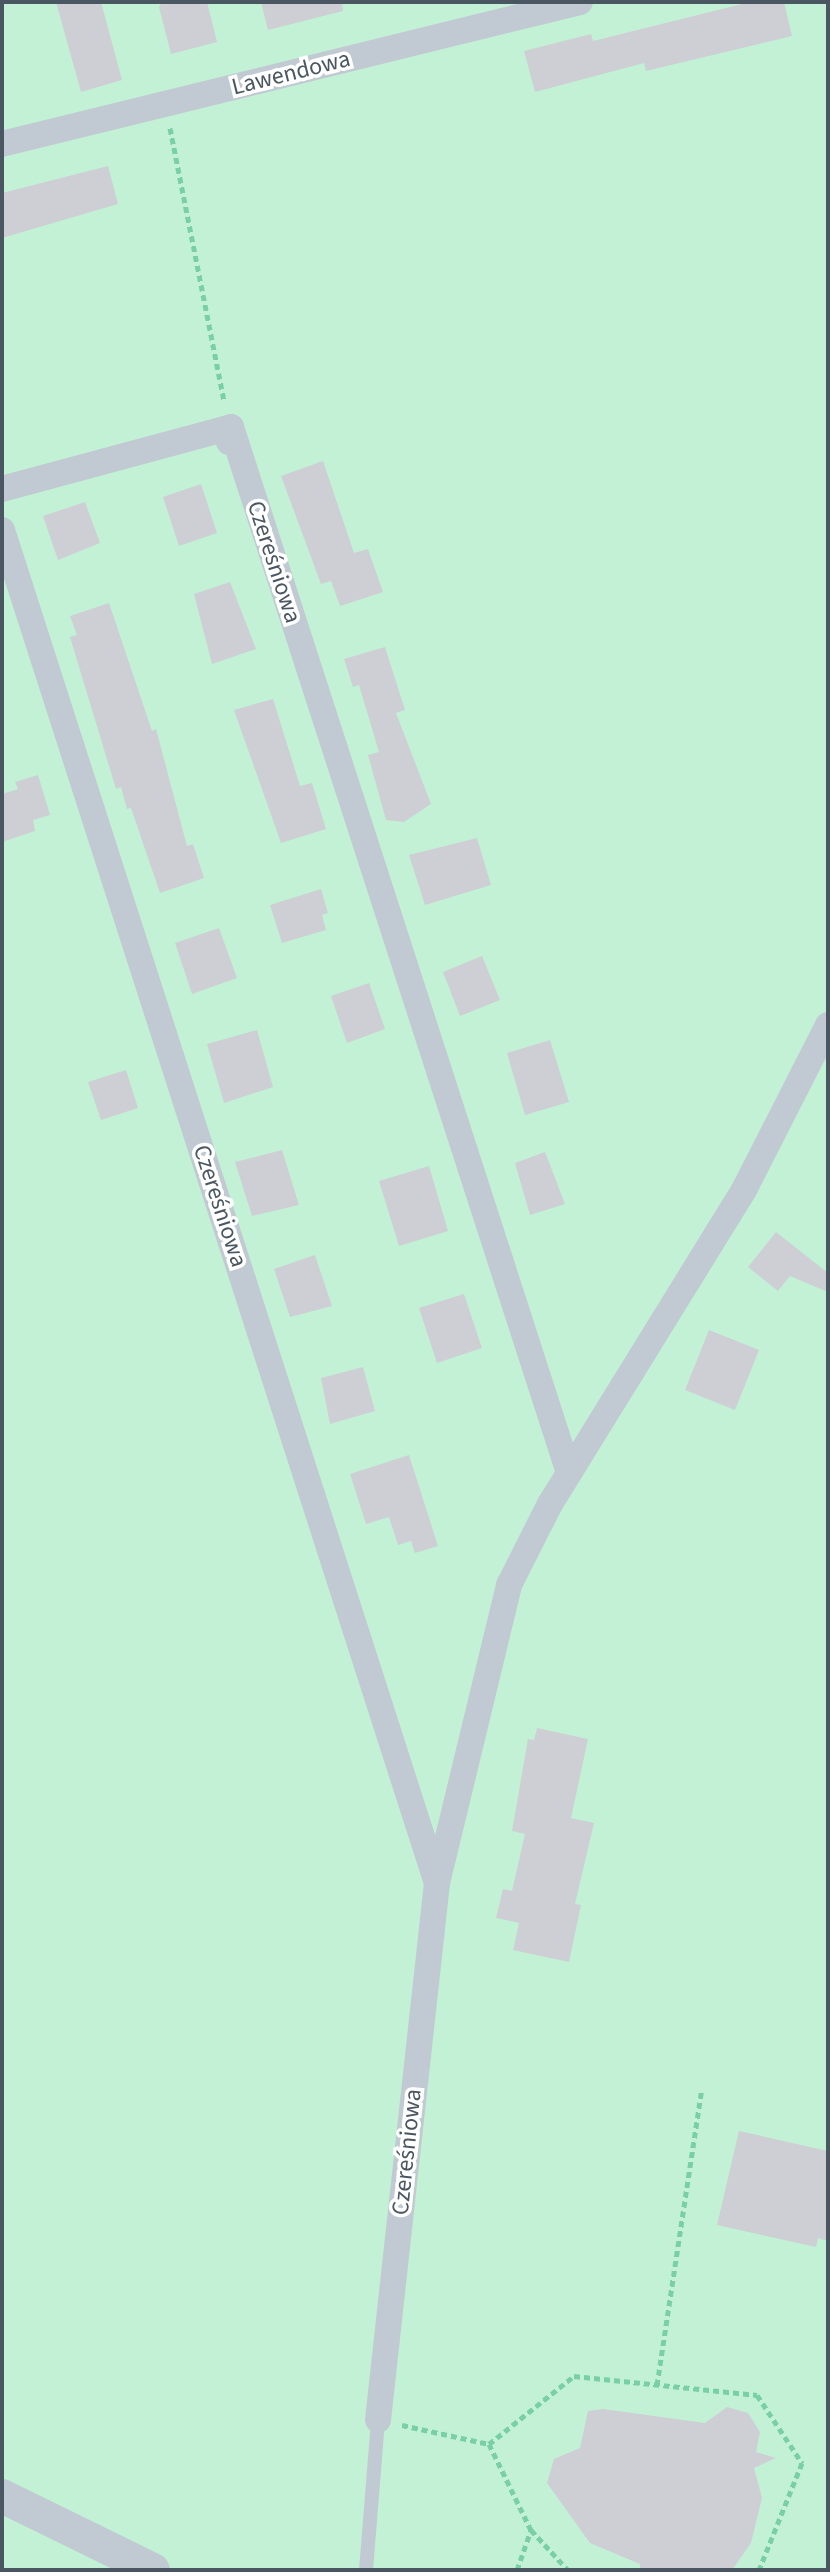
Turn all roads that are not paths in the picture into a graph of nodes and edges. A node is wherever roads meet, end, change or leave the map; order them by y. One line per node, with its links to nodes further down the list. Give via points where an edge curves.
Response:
1 (580, 2): 2 (street, Lawendowa)
2 (2, 144)
3 (2, 489): 6 (street, Czereśniowa, via 229,439)
4 (2, 530): 7 (street, Czereśniowa)
5 (828, 1025): 6 (street, Czereśniowa, via 745,1188)
6 (569, 1473): 7 (street, Czereśniowa, via 509,1585)
7 (437, 1883): 8 (street, Czereśniowa)
8 (378, 2420): 11 (lane)
9 (2, 2496): 10 (street)
10 (153, 2570)
11 (366, 2570)

